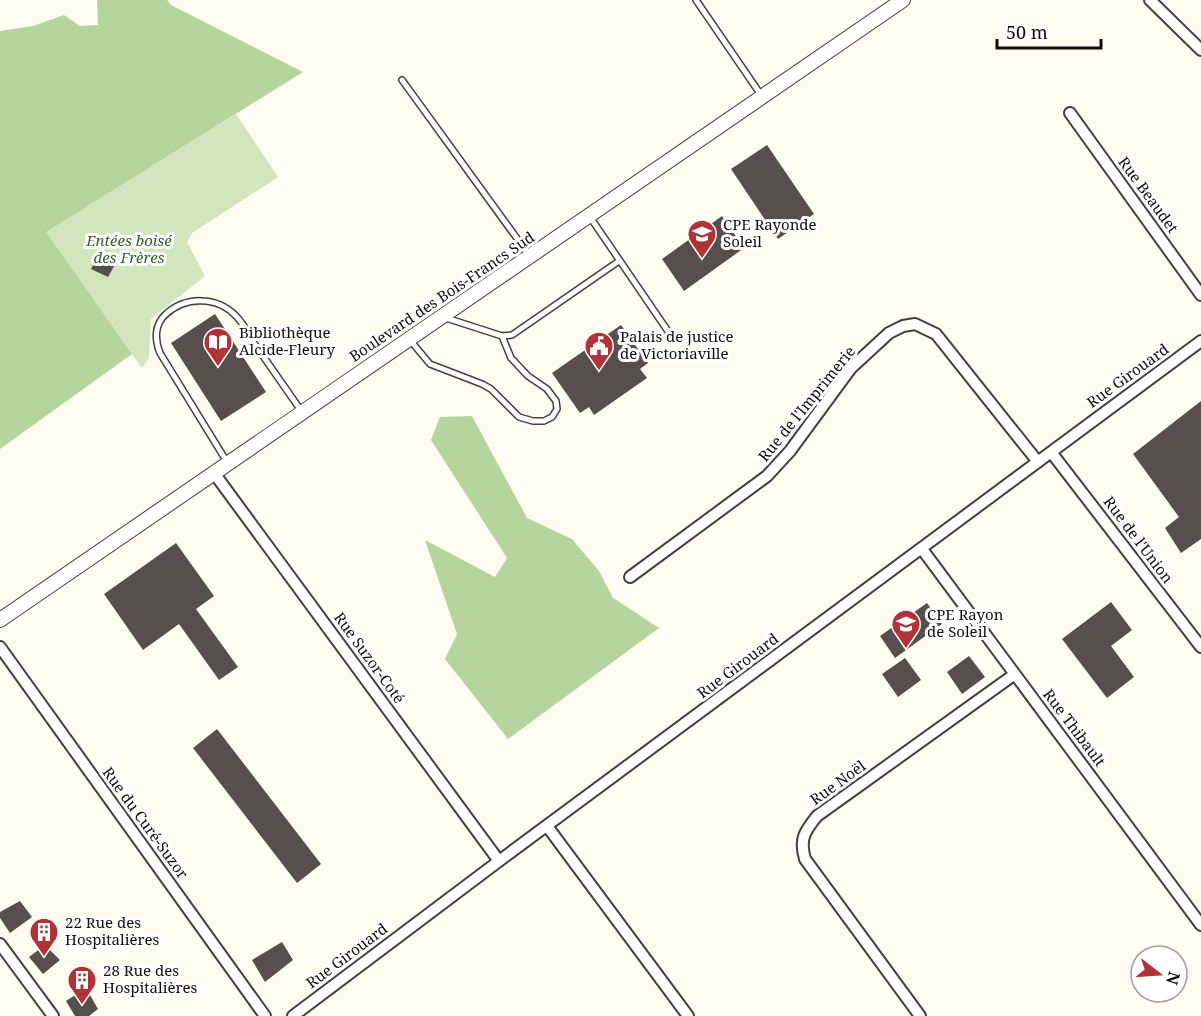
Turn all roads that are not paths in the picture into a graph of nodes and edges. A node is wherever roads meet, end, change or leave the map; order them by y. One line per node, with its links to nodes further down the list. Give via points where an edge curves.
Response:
1 (696, 0): 6 (lane)
2 (903, 0): 6 (street, Boulevard des Bois-Francs Sud)
3 (1150, 0): 4 (street)
4 (1201, 50)
5 (402, 80): 9 (lane)
6 (762, 97): 8 (street, Boulevard des Bois-Francs Sud)
7 (1070, 113): 11 (street, Rue Beaudet)
8 (589, 216): 9 (street, Boulevard des Bois-Francs Sud); 10 (lane)
9 (530, 256): 12 (street, Boulevard des Bois-Francs Sud)
10 (620, 261): 13 (lane, via 512,335); 15 (lane)
11 (1201, 295)
12 (442, 316): 13 (lane); 14 (street, Boulevard des Bois-Francs Sud)
13 (502, 336): 14 (lane, via 511,358 556,401 552,417 544,421 519,417 491,389 430,364)
14 (409, 339): 17 (street, Boulevard des Bois-Francs Sud)
15 (674, 340)
16 (1201, 341): 18 (street, Rue Girouard)
17 (302, 413): 20 (street, Boulevard des Bois-Francs Sud); 20 (lane, via 236,316 216,302 178,304 163,317 156,332 156,344)
18 (1051, 452): 19 (street, Rue Girouard); 26 (street, Rue de l'Union)
19 (1038, 462): 22 (street, Rue Girouard); 23 (street, Rue de l'Imprimerie, via 936,334 915,324 903,326 889,333 851,368 767,476)
20 (228, 464): 21 (street, Boulevard des Bois-Francs Sud)
21 (214, 473): 24 (street, Boulevard des Bois-Francs Sud); 29 (street, Rue Suzor-Coté)
22 (922, 549): 27 (street, Rue Thibault); 28 (street, Rue Girouard)
23 (630, 577)
24 (0, 620)
25 (0, 647): 33 (street, Rue du Curé-Suzor)
26 (1201, 647)
27 (1015, 674): 30 (street, Rue Thibault); 36 (street, Rue Noël, via 817,816 801,845 805,859)
28 (547, 826): 29 (street, Rue Girouard); 35 (street)
29 (499, 861): 34 (street, Rue Girouard)
30 (1201, 925)
31 (0, 944): 32 (street)
32 (53, 1016)
33 (265, 1016)
34 (293, 1016)
35 (688, 1016)
36 (920, 1016)

